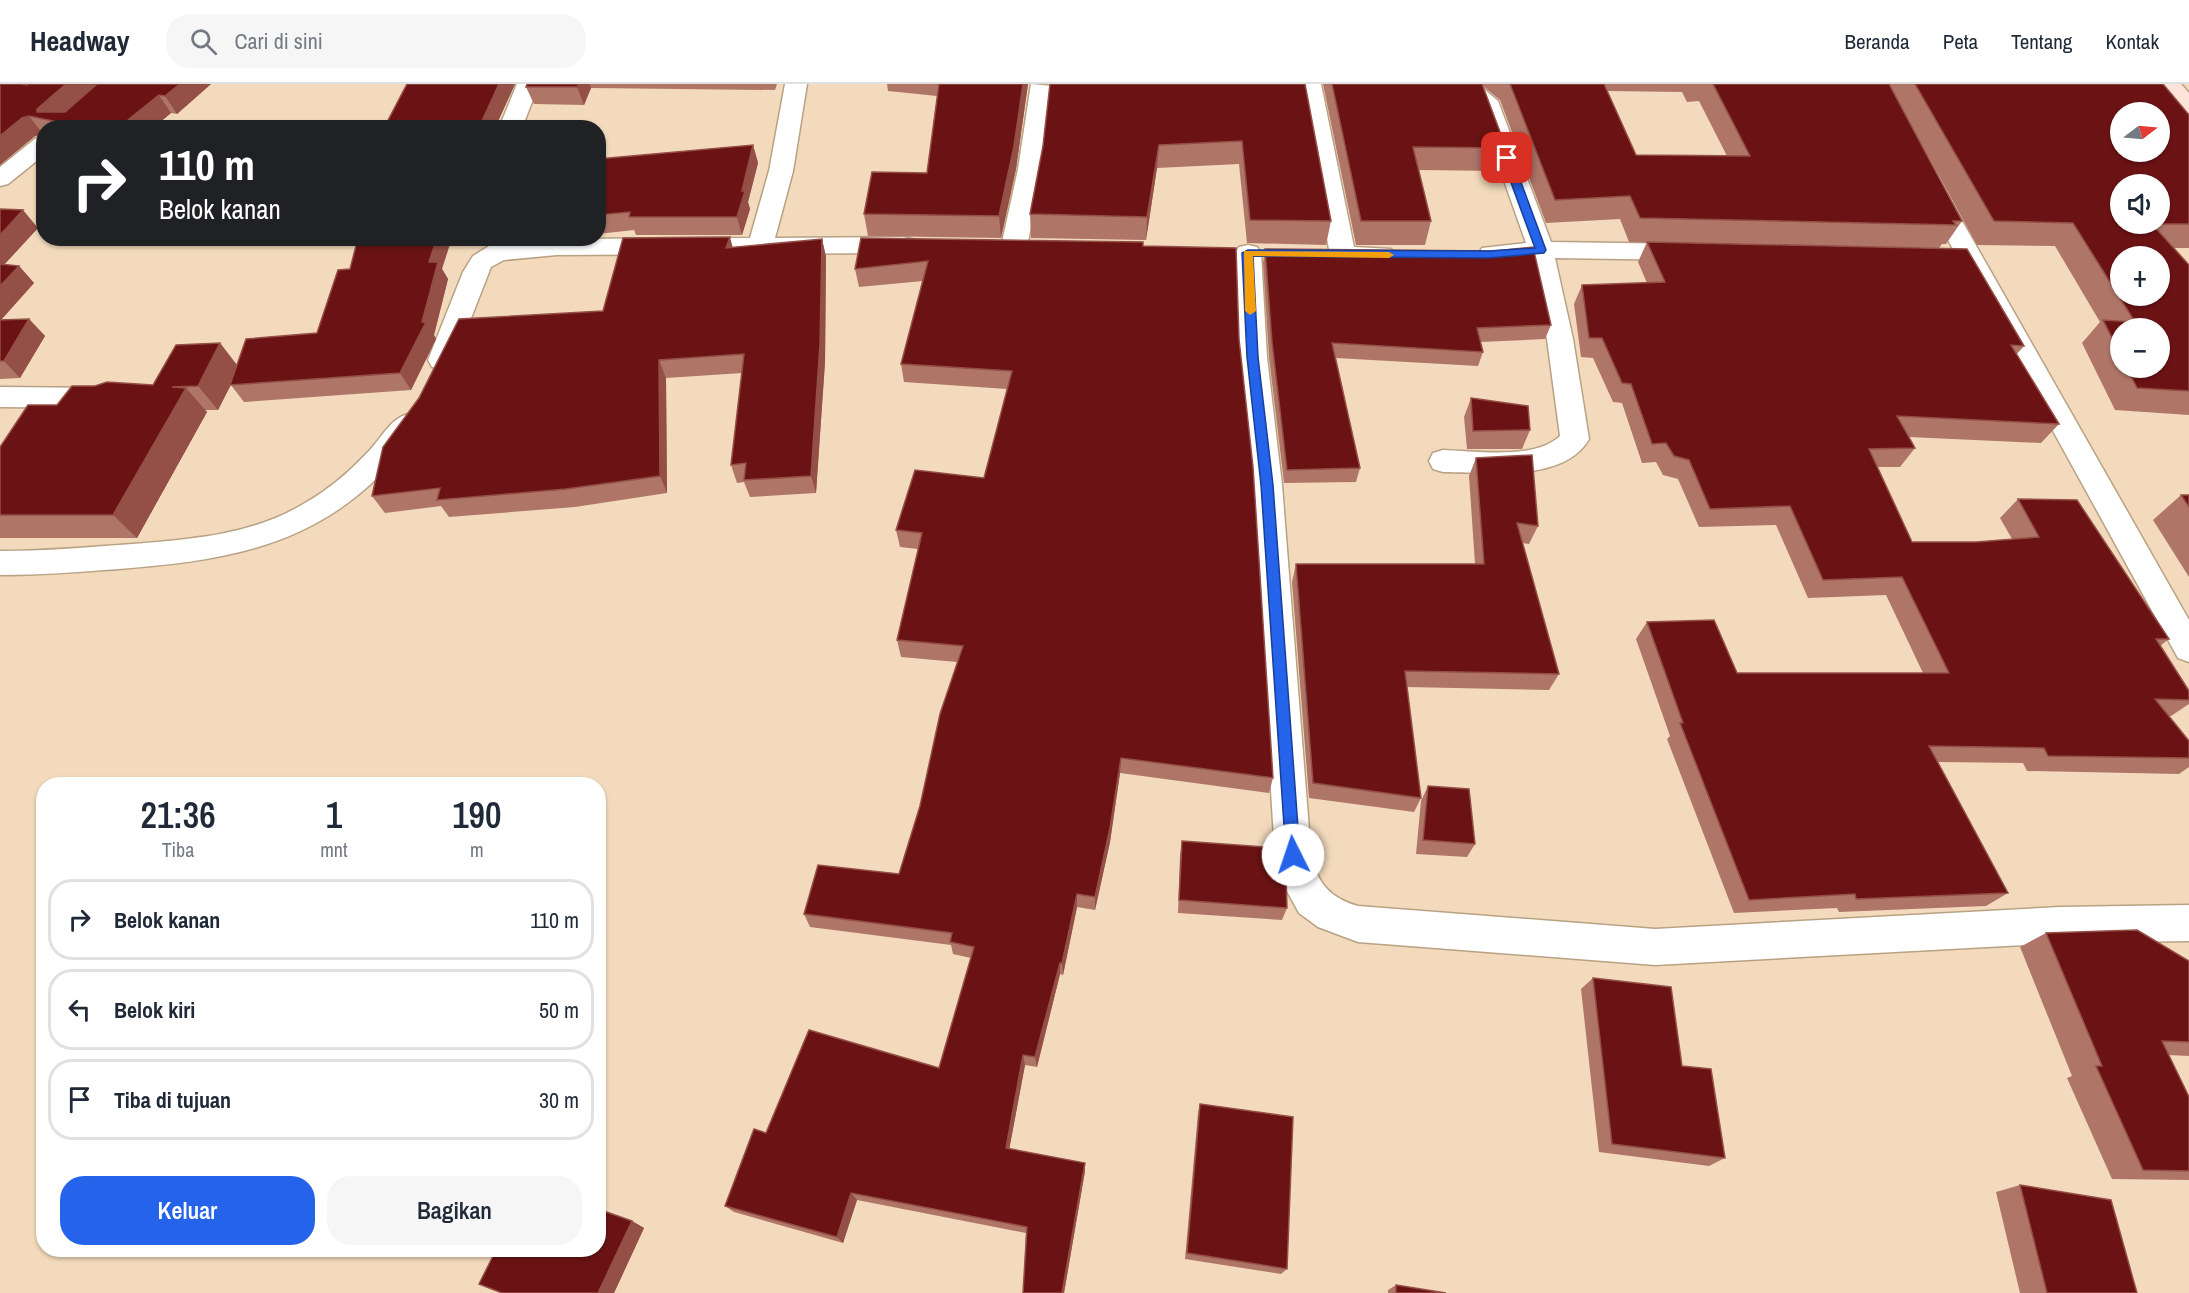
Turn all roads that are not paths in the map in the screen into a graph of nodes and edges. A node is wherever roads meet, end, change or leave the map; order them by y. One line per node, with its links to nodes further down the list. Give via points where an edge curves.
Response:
1 (528, 84): 8 (street)
2 (796, 84): 12 (street, via 781,171)
3 (1310, 84): 19 (street, via 1331,255)
4 (1463, 84): 16 (street, via 1487,100)
5 (2169, 84): 7 (main road)
6 (1041, 86): 15 (street, via 1030,168)
7 (2189, 106)
8 (513, 120)
9 (36, 150): 11 (street)
10 (1921, 168): 25 (street, via 1958,259)
11 (0, 179)
12 (761, 244): 13 (street); 14 (street, via 557,247 498,252)
13 (928, 246)
14 (487, 247): 24 (street, via 454,336 428,391 389,450 344,495 307,518 251,540 177,554)
15 (1013, 247)
16 (1541, 250): 17 (street); 20 (street); 23 (street, via 1560,339 1575,440 1568,449 1534,460)
17 (1709, 252)
18 (1248, 253): 26 (street, via 1293,855 1297,879 1308,897 1330,916 1358,924 1655,946 2060,925)
19 (1410, 255)
20 (1466, 255)
21 (0, 397): 22 (street)
22 (117, 398)
23 (1443, 460)
24 (0, 563)
25 (2189, 649)
26 (2189, 923)

